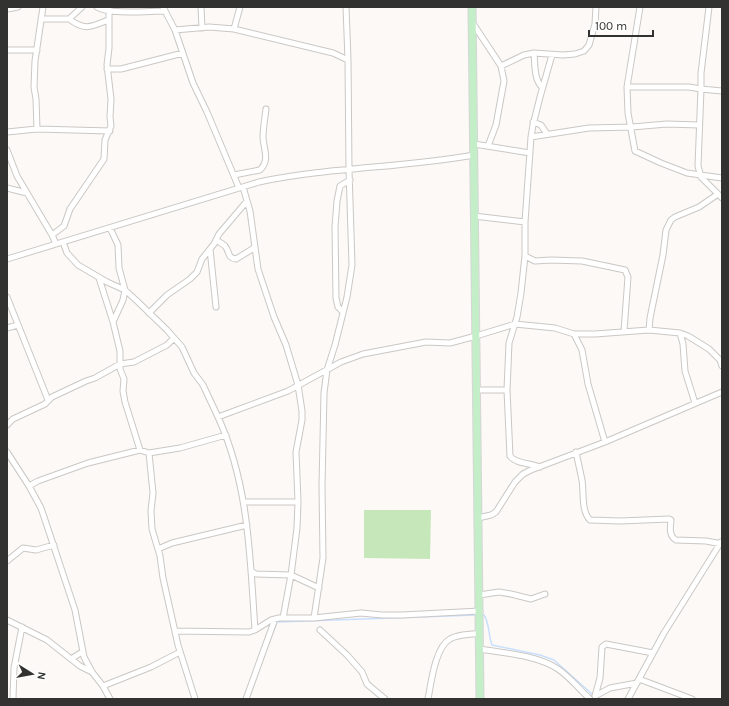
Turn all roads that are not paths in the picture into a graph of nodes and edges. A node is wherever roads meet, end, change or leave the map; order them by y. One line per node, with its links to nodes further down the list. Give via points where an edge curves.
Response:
1 (18, 7): 12 (street)
2 (43, 7): 15 (street)
3 (82, 7): 16 (street)
4 (97, 7): 13 (street, via 101,10)
5 (201, 7): 19 (street)
6 (240, 7): 20 (street)
7 (346, 7): 27 (street)
8 (472, 7): 18 (main road)
9 (596, 7): 26 (street, via 595,24 589,45 584,51)
10 (640, 7): 31 (street)
11 (710, 7): 32 (street)
12 (7, 9)
13 (109, 9): 14 (street); 17 (street)
14 (164, 9): 21 (street)
15 (41, 19): 16 (street); 23 (street)
16 (69, 19): 17 (street, via 77,26 85,28)
17 (108, 20): 29 (street)
18 (472, 22): 28 (street); 43 (main road)
19 (202, 28): 20 (street); 21 (street)
20 (234, 29): 27 (street)
21 (175, 30): 24 (street)
22 (7, 50): 23 (street)
23 (37, 50): 38 (street, via 34,87)
24 (183, 53): 29 (street, via 121,69); 49 (street, via 193,83)
25 (534, 53): 26 (street); 28 (street); 30 (street, via 536,76 538,84)
26 (552, 55): 30 (street)
27 (348, 60): 48 (street)
28 (501, 66): 44 (street, via 503,90 496,125)
29 (107, 70): 39 (street, via 112,99)
30 (542, 87): 35 (street)
31 (627, 87): 32 (street); 37 (street)
32 (701, 89): 33 (street); 36 (street)
33 (722, 91)
34 (266, 109): 49 (street, via 263,136 265,162 260,170)
35 (534, 122): 41 (street, via 541,125); 42 (street)
36 (699, 125): 37 (street); 50 (street)
37 (632, 127): 41 (street, via 578,128); 50 (street, via 635,151 680,170)
38 (36, 129): 39 (street); 40 (street)
39 (110, 131): 61 (street, via 105,140 103,161 70,209 64,226)
40 (7, 132)
41 (547, 134): 42 (street)
42 (531, 137): 46 (street)
43 (474, 144): 44 (street); 47 (main road)
44 (488, 146): 46 (street)
45 (7, 150): 55 (street)
46 (530, 153): 59 (street)
47 (474, 155): 48 (street); 58 (main road)
48 (349, 170): 52 (street); 53 (street, via 290,176)
49 (234, 175): 53 (street)
50 (700, 175): 51 (street); 56 (street)
51 (722, 178)
52 (350, 180): 73 (street, via 352,265); 73 (street, via 342,184 338,191 335,227 336,298 338,307)
53 (241, 187): 57 (street); 60 (street)
54 (7, 188): 55 (street)
55 (27, 193): 61 (street)
56 (720, 196): 79 (street, via 675,217 668,224)
57 (247, 201): 62 (street); 65 (street)
58 (474, 216): 59 (street); 83 (main road)
59 (525, 222): 67 (street)
60 (110, 228): 63 (street); 70 (street, via 118,245 119,268)
61 (52, 235): 64 (street)
62 (216, 240): 65 (street, via 225,246 233,259); 66 (street)
63 (64, 242): 64 (street); 69 (street, via 72,260)
64 (56, 244): 68 (street)
65 (254, 248): 88 (street, via 258,270)
66 (210, 249): 72 (street); 74 (street, via 202,259 197,272)
67 (525, 256): 76 (street); 80 (street, via 535,261 582,261 624,270 628,277)
68 (7, 259)
69 (99, 278): 70 (street); 75 (street)
70 (125, 290): 74 (street); 75 (street)
71 (7, 297): 77 (street)
72 (216, 307)
73 (343, 312): 87 (street)
74 (149, 313): 84 (street)
75 (113, 322): 85 (street, via 120,351)
76 (515, 324): 82 (street, via 555,328); 83 (street); 90 (street, via 509,343)
77 (18, 325): 78 (street); 92 (street)
78 (7, 328)
79 (649, 330): 80 (street); 81 (street)
80 (624, 332): 82 (street)
81 (680, 333): 86 (street, via 709,349 720,360); 93 (street, via 685,371)
82 (574, 334): 97 (street, via 582,350 590,393)
83 (476, 336): 87 (street, via 448,343 426,342 363,354); 89 (main road)
84 (174, 338): 85 (street, via 167,345 134,362); 94 (street, via 182,347)
85 (120, 364): 92 (street); 98 (street, via 124,379 125,402)
86 (722, 366)
87 (327, 370): 88 (street); 114 (street, via 324,393 323,558)
88 (298, 385): 94 (street); 105 (street, via 302,420 296,452)
89 (477, 390): 90 (street); 106 (main road)
90 (507, 390): 102 (street, via 510,456 517,461)
91 (722, 392): 93 (street)
92 (48, 400): 95 (street)
93 (695, 403): 97 (street)
94 (218, 417): 96 (street)
95 (7, 425)
96 (226, 435): 101 (street, via 180,448); 104 (street)
97 (605, 442): 99 (street)
98 (140, 450): 101 (street); 103 (street, via 88,463)
99 (576, 452): 102 (street); 108 (street, via 587,517 590,520 669,519 673,539)
100 (7, 453): 103 (street)
101 (149, 453): 110 (street, via 153,498 151,521)
102 (540, 467): 106 (street, via 519,477 494,514)
103 (29, 486): 109 (street, via 41,508)
104 (244, 502): 105 (street); 107 (street)
105 (298, 502): 113 (street)
106 (478, 518): 116 (main road)
107 (247, 524): 110 (street); 112 (street)
108 (722, 543): 130 (street)
109 (54, 545): 111 (street, via 36,550 23,548); 128 (street, via 78,620)
110 (158, 549): 125 (street)
111 (7, 561)
112 (251, 571): 113 (street, via 256,574); 123 (street)
113 (291, 575): 114 (street); 118 (street)
114 (319, 588): 119 (street)
115 (545, 594): 116 (street, via 530,599 499,592)
116 (479, 595): 117 (main road)
117 (480, 611): 119 (street, via 402,615 361,613); 126 (main road)
118 (283, 618): 119 (street); 120 (street)
119 (314, 618)
120 (275, 619): 123 (street); 139 (street)
121 (7, 620): 122 (street)
122 (22, 627): 131 (street, via 47,640); 136 (street, via 14,668)
123 (255, 630): 125 (street)
124 (320, 630): 140 (street, via 362,672 367,684)
125 (175, 631): 129 (street)
126 (480, 633): 127 (main road); 141 (street, via 453,637 441,648)
127 (480, 649): 135 (street, via 548,664 563,673); 142 (main road)
128 (82, 652): 131 (street); 132 (street)
129 (180, 652): 134 (street, via 151,667); 138 (street)
130 (653, 653): 133 (street); 135 (street, via 603,645 600,678)
131 (72, 659): 132 (street)
132 (92, 672): 134 (street)
133 (638, 681): 135 (street, via 610,688); 143 (street); 144 (street)
134 (103, 686): 137 (street)
135 (592, 698)
136 (13, 699)
137 (110, 699)
138 (195, 699)
139 (246, 699)
140 (385, 699)
141 (428, 699)
142 (480, 699)
143 (628, 699)
144 (692, 699)

